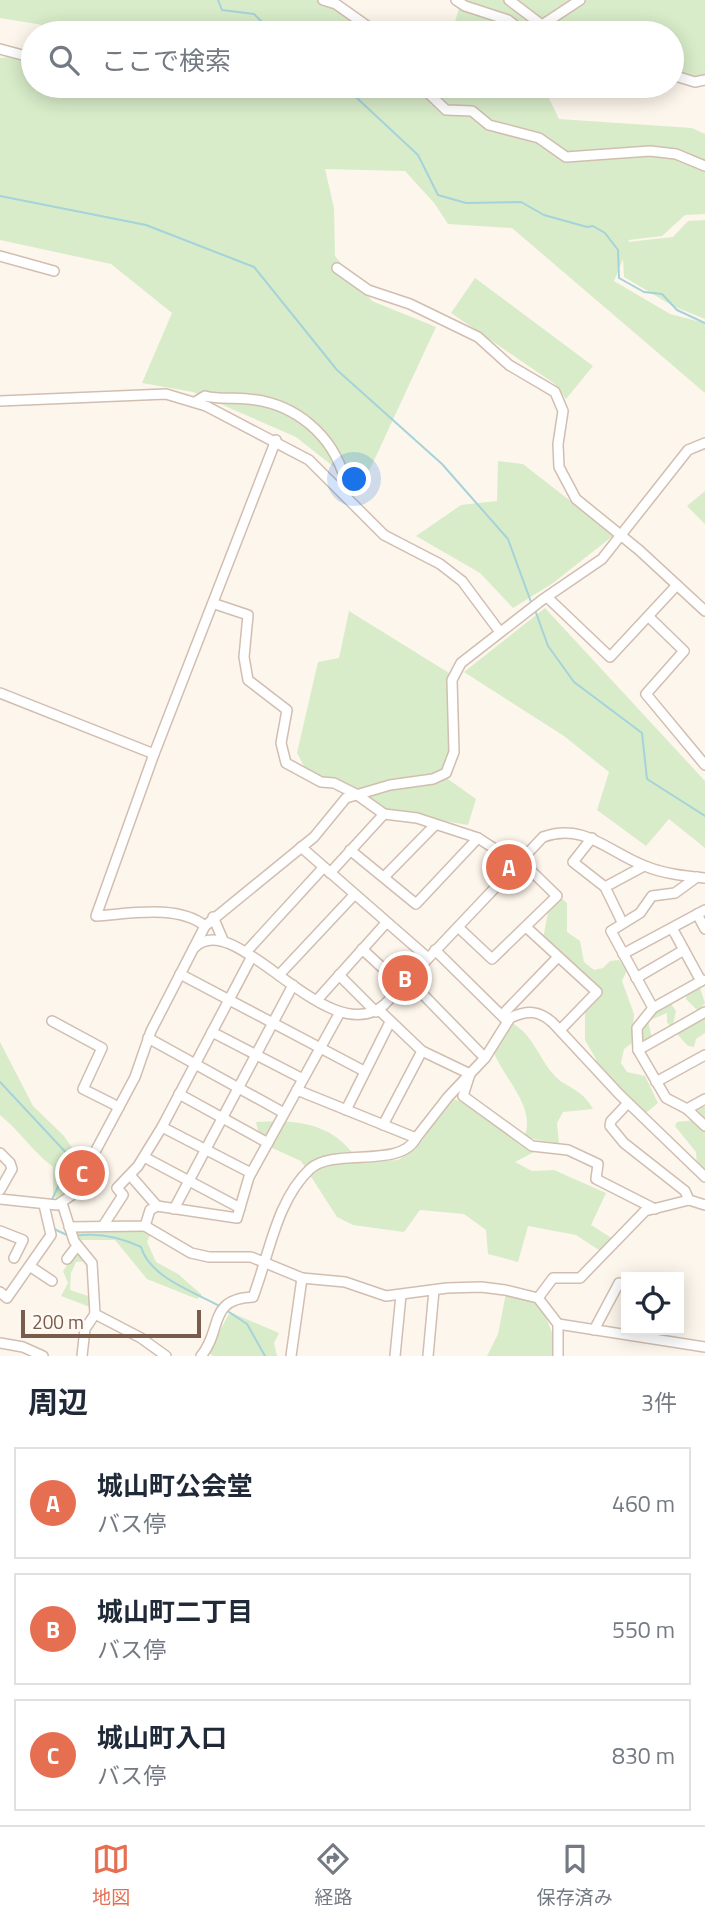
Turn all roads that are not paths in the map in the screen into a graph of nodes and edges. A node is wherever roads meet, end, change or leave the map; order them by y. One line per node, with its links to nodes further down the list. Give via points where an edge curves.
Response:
1 (323, 0): 5 (street)
2 (456, 0): 6 (street)
3 (509, 0): 7 (street)
4 (580, 0): 8 (street)
5 (360, 21)
6 (509, 21)
7 (537, 21)
8 (548, 21)
9 (6, 37): 10 (street)
10 (2, 49): 11 (street)
11 (21, 54)
12 (684, 79): 13 (street)
13 (705, 80)
14 (434, 98): 15 (street, via 446,110 472,111 489,125 539,138 566,157 650,151 676,154)
15 (705, 166)
16 (0, 256): 18 (street)
17 (337, 268): 24 (street, via 368,290 410,304 478,337 509,365 555,392 563,411 558,451 561,475 581,505)
18 (54, 271)
19 (0, 401): 20 (street, via 154,394)
20 (195, 402): 21 (street); 23 (street, via 205,396 244,398 301,415 336,456 345,480)
21 (276, 440): 23 (street, via 309,460); 27 (street)
22 (705, 443): 24 (street, via 688,450)
23 (338, 487): 30 (street, via 384,535 462,581)
24 (620, 536): 25 (street); 26 (street, via 591,569)
25 (677, 585): 28 (street); 29 (street)
26 (544, 599): 29 (street, via 610,657); 30 (street)
27 (215, 604): 32 (street); 34 (street, via 248,615 244,657 248,680 287,710 281,743 286,762 321,782)
28 (705, 611)
29 (649, 617): 33 (street, via 684,651 646,694)
30 (500, 632): 34 (street, via 455,672 454,752 446,773)
31 (0, 693): 32 (street)
32 (154, 754): 52 (street, via 96,916 156,913 198,920)
33 (705, 765)
34 (356, 794): 35 (street); 39 (street, via 341,803)
35 (384, 814): 36 (street); 40 (street)
36 (435, 825): 37 (street); 44 (street)
37 (478, 838): 41 (street); 44 (street, via 416,904)
38 (592, 838): 41 (street, via 553,833 542,837); 42 (street); 46 (street, via 573,862)
39 (301, 847): 43 (street); 49 (street)
40 (350, 850): 43 (street); 44 (street)
41 (519, 862): 53 (street); 54 (street, via 557,895)
42 (644, 866): 45 (street); 46 (street)
43 (326, 871): 47 (street); 63 (street)
44 (384, 877)
45 (701, 878): 51 (street, via 676,893 652,896 640,913)
46 (605, 887): 51 (street)
47 (354, 895): 50 (street); 66 (street)
48 (701, 912): 55 (street); 56 (street)
49 (213, 917): 52 (street); 57 (street)
50 (386, 922): 58 (street); 61 (street)
51 (622, 922): 62 (street, via 611,931)
52 (205, 926): 60 (street)
53 (458, 926): 54 (street, via 492,959); 61 (street)
54 (526, 928): 64 (street)
55 (672, 928): 59 (street); 62 (street)
56 (705, 929)
57 (223, 940): 60 (street, via 201,942); 63 (street)
58 (362, 949): 67 (street); 70 (street)
59 (684, 950): 68 (street); 69 (street)
60 (191, 952): 65 (street)
61 (432, 954): 70 (street); 78 (street)
62 (623, 954): 68 (street)
63 (248, 955): 66 (street); 72 (street)
64 (557, 958): 78 (street); 82 (street, via 597,992)
65 (180, 974): 72 (street); 84 (street)
66 (279, 975): 71 (street)
67 (339, 975): 73 (street); 75 (street)
68 (636, 978): 74 (street)
69 (703, 980): 74 (street)
70 (405, 983): 75 (street); 90 (street)
71 (293, 985): 73 (street); 81 (street)
72 (228, 999): 81 (street); 83 (street)
73 (317, 1000): 77 (street)
74 (653, 1008): 86 (street, via 637,1028)
75 (378, 1011): 77 (street); 80 (street)
76 (705, 1012): 86 (street)
77 (339, 1014): 85 (street)
78 (505, 1018): 82 (street, via 533,1011 544,1014); 90 (street)
79 (52, 1021): 101 (street, via 102,1048 83,1089)
80 (390, 1022): 87 (street); 92 (street)
81 (274, 1024): 85 (street); 88 (street)
82 (560, 1030): 100 (street)
83 (212, 1032): 88 (street); 91 (street)
84 (148, 1038): 91 (street); 101 (street)
85 (321, 1047): 92 (street); 94 (street)
86 (638, 1050): 95 (street)
87 (422, 1051): 93 (street); 106 (street)
88 (257, 1055): 94 (street); 96 (street)
89 (705, 1055): 95 (street)
90 (485, 1058): 93 (street)
91 (194, 1062): 96 (street); 98 (street)
92 (364, 1070): 103 (street)
93 (470, 1074): 109 (street); 127 (street, via 463,1096 471,1103 532,1146 568,1150 598,1164 596,1179)
94 (303, 1079): 97 (street)
95 (656, 1082): 102 (street, via 666,1098)
96 (237, 1087): 104 (street); 105 (street)
97 (297, 1090): 103 (street); 104 (street)
98 (179, 1094): 105 (street); 107 (street)
99 (705, 1099): 102 (street)
100 (628, 1103): 116 (street); 119 (street, via 610,1126)
101 (120, 1107): 121 (street, via 79,1185)
102 (687, 1109): 108 (street)
103 (346, 1110): 106 (street)
104 (284, 1113): 110 (street)
105 (221, 1118): 110 (street); 111 (street)
106 (383, 1125): 109 (street)
107 (162, 1126): 111 (street); 113 (street)
108 (705, 1126)
109 (416, 1138): 135 (street, via 408,1147 375,1157 323,1160 309,1170 282,1213)
110 (268, 1143): 114 (street)
111 (205, 1149): 114 (street); 117 (street)
112 (0, 1153): 118 (street, via 12,1169)
113 (144, 1157): 115 (street); 117 (street)
114 (251, 1173): 126 (street)
115 (130, 1175): 124 (street); 129 (street, via 117,1188 123,1195)
116 (705, 1177)
117 (189, 1182): 125 (street); 126 (street)
118 (1, 1200): 120 (street)
119 (690, 1200): 123 (street); 127 (street)
120 (20, 1202): 122 (street); 128 (street)
121 (62, 1203): 122 (street); 132 (street)
122 (44, 1205): 136 (street, via 51,1235)
123 (705, 1205)
124 (157, 1206): 125 (street); 130 (street, via 150,1210)
125 (174, 1209): 126 (street, via 237,1219)
126 (240, 1209)
127 (657, 1209): 143 (street, via 645,1211 580,1278 553,1278)
128 (18, 1214)
129 (103, 1226): 130 (street); 132 (street)
130 (145, 1226): 135 (street, via 191,1252)
131 (0, 1231): 133 (street, via 23,1240)
132 (73, 1237): 134 (street); 144 (street, via 92,1263)
133 (14, 1258)
134 (66, 1259)
135 (264, 1260): 137 (street); 154 (street, via 253,1297 238,1298 222,1309 212,1341)
136 (31, 1267): 138 (street); 141 (street, via 7,1298)
137 (302, 1278): 142 (street, via 345,1282 386,1296); 155 (street)
138 (52, 1281)
139 (621, 1284): 146 (street)
140 (434, 1290): 142 (street); 143 (street, via 481,1287); 157 (street)
141 (0, 1292)
142 (401, 1294): 156 (street)
143 (538, 1298): 145 (street)
144 (95, 1314): 152 (street, via 85,1329); 153 (street)
145 (558, 1324): 146 (street); 158 (street)
146 (594, 1330): 147 (street)
147 (621, 1331)
148 (649, 1335): 150 (street)
149 (0, 1343): 151 (street)
150 (705, 1347)
151 (39, 1355)
152 (82, 1356)
153 (166, 1356)
154 (201, 1356)
155 (291, 1356)
156 (395, 1356)
157 (428, 1356)
158 (558, 1356)

